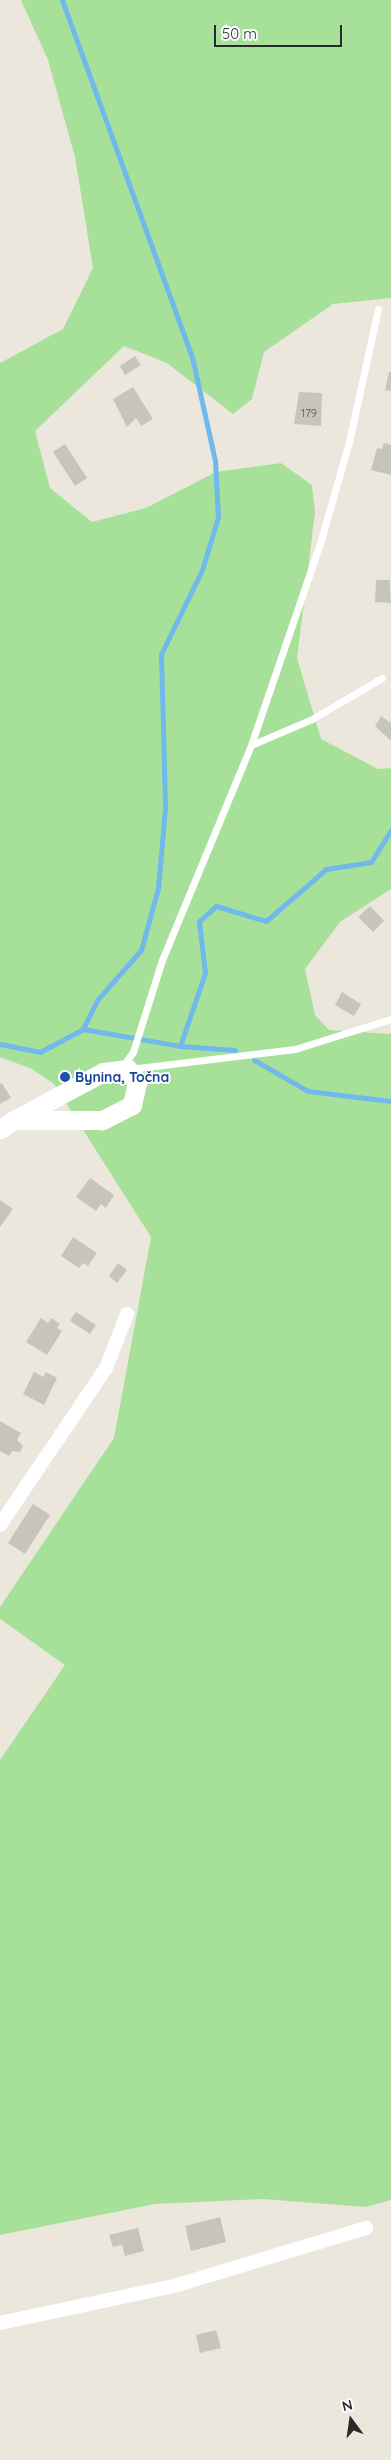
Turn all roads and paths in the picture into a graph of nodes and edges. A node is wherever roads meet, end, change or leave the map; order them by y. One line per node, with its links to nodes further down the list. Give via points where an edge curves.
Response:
1 (378, 309): 3 (lane, via 349,442 321,540)
2 (382, 678): 3 (lane, via 312,719)
3 (251, 745): 5 (lane, via 162,960 140,1032)
4 (391, 1019): 5 (lane, via 294,1049)
5 (124, 1070): 6 (street, via 103,1072); 6 (street, via 137,1083 132,1105 102,1120)
6 (7, 1125)
7 (127, 1314): 8 (street, via 106,1368)
8 (0, 1525)
9 (366, 2228): 10 (street, via 174,2286)
10 (0, 2323)

